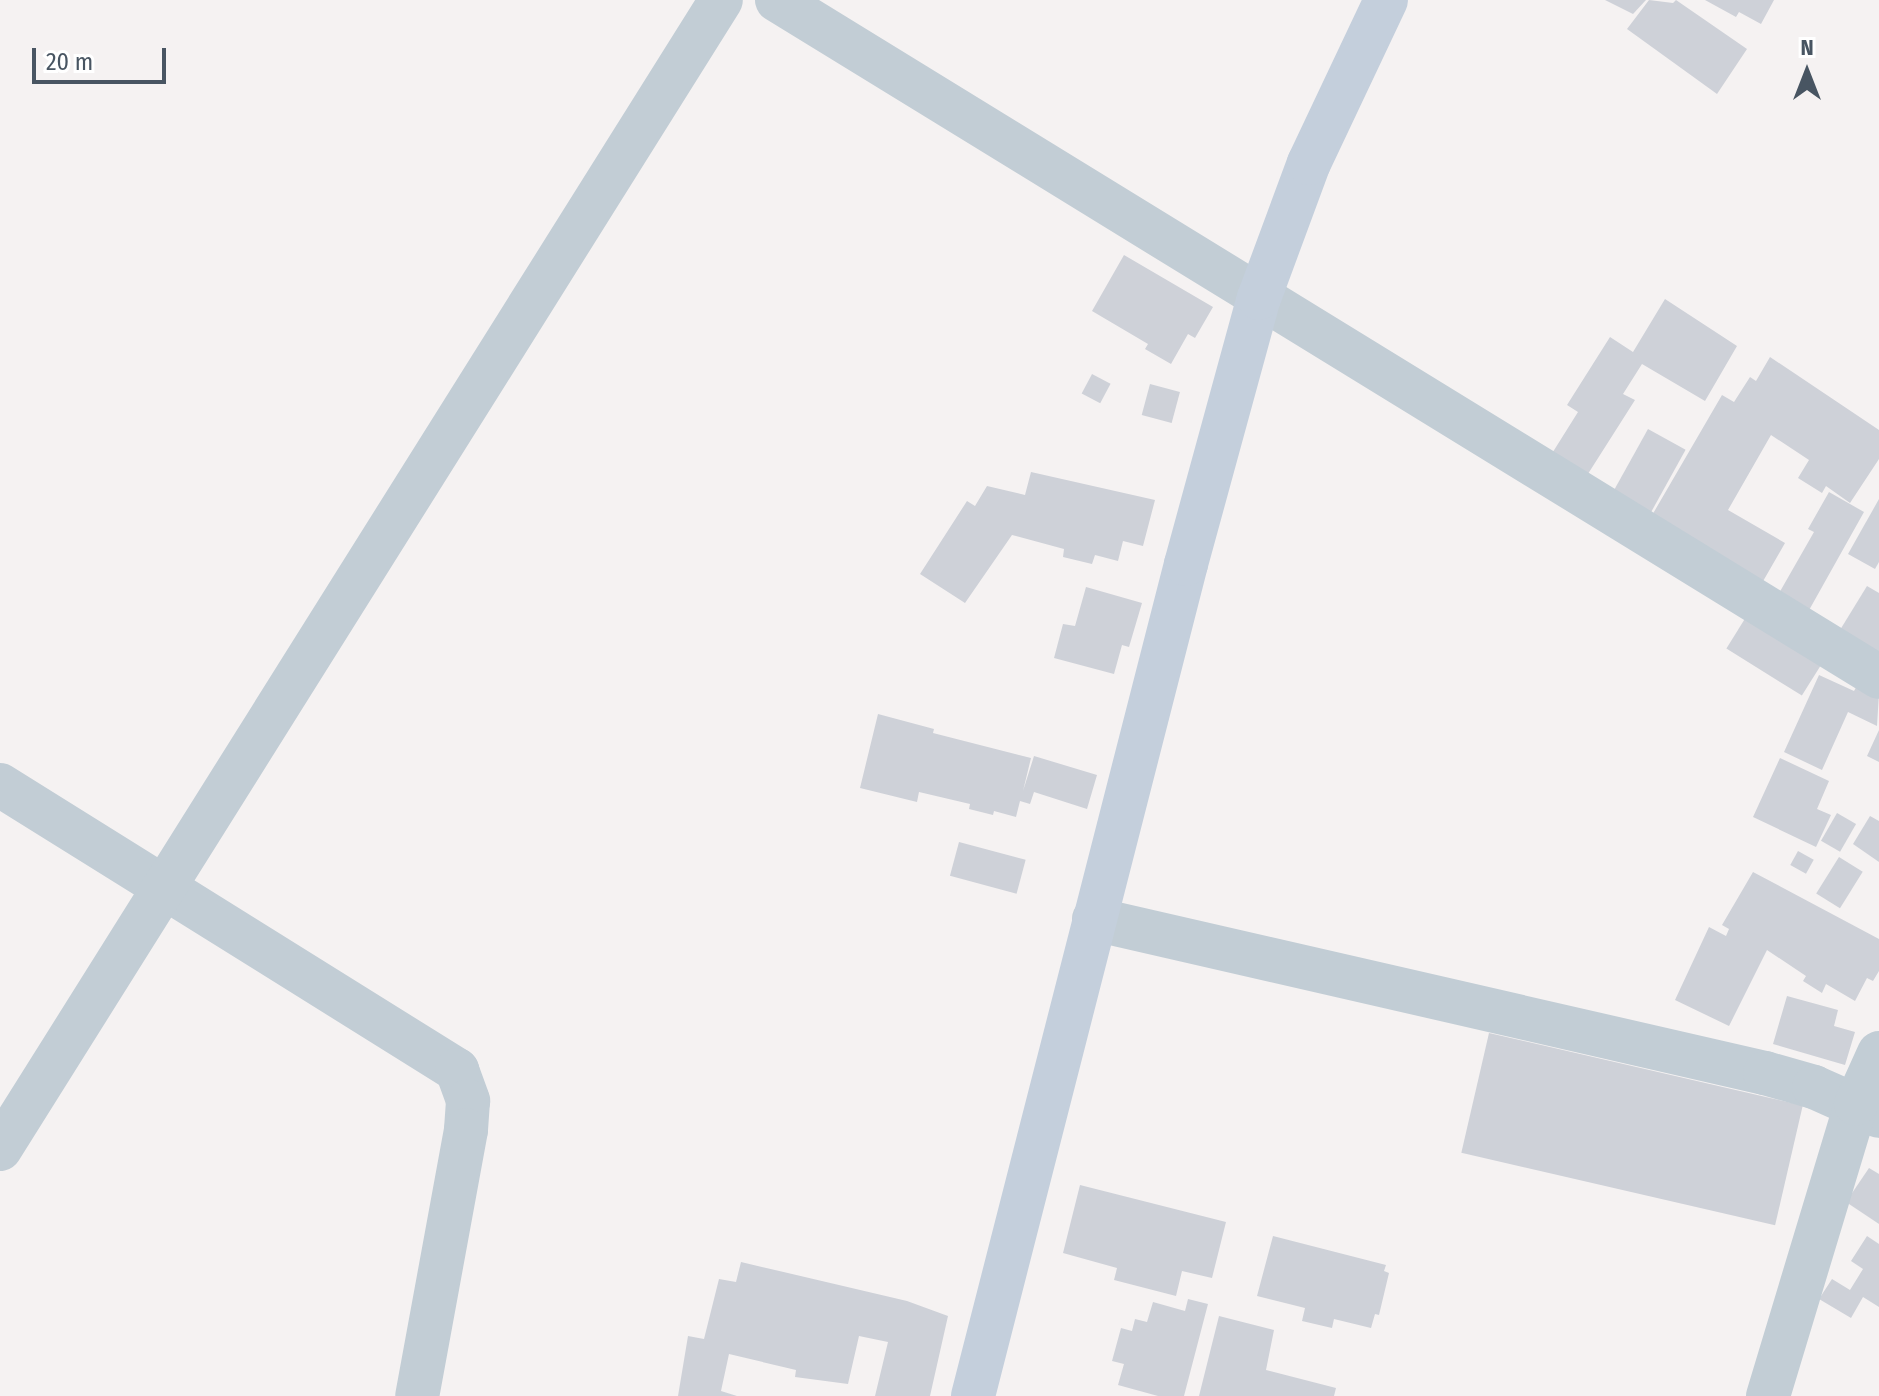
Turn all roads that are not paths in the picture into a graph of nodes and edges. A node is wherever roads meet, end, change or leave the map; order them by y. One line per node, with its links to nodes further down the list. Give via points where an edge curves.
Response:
1 (721, 0): 7 (street)
2 (777, 0): 4 (street)
3 (1386, 0): 4 (street, via 1309,163)
4 (1259, 298): 5 (street); 8 (street)
5 (1879, 677)
6 (0, 785): 7 (street)
7 (164, 888): 11 (street); 12 (street, via 457,1070 468,1101 466,1130)
8 (1094, 919): 10 (street, via 1765,1073); 13 (street)
9 (1879, 1053): 10 (street)
10 (1867, 1110): 14 (street)
11 (0, 1149)
12 (417, 1396)
13 (973, 1396)
14 (1768, 1396)

